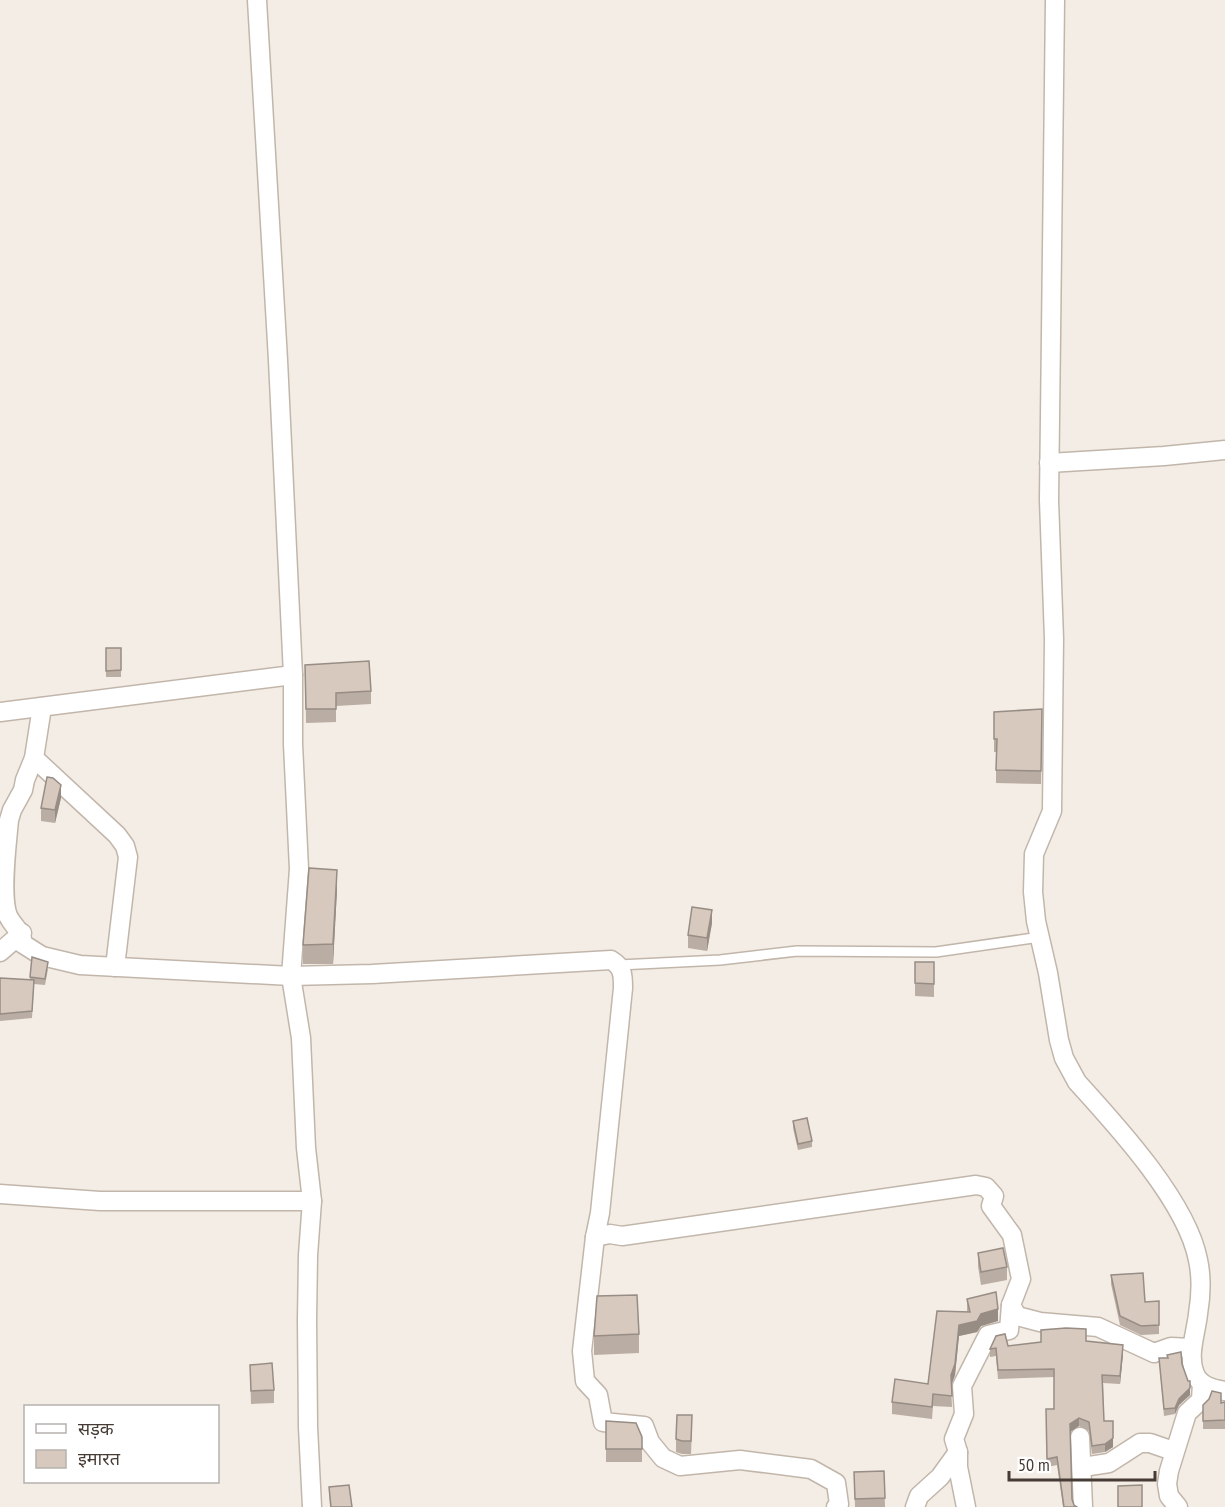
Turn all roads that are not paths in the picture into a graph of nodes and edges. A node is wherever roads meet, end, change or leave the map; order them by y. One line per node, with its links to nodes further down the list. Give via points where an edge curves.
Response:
1 (257, 0): 5 (street)
2 (1055, 0): 4 (street)
3 (1225, 450): 4 (street)
4 (1049, 463): 10 (street, via 1054,639 1052,812 1034,854 1033,892)
5 (293, 675): 6 (street); 14 (street, via 299,869)
6 (42, 706): 7 (street); 8 (street)
7 (0, 712)
8 (34, 758): 9 (street, via 9,820 4,888 7,915); 13 (street, via 125,846 127,877)
9 (21, 933): 11 (street); 13 (street, via 23,944 42,956 80,965)
10 (1040, 937): 12 (lane, via 936,952 797,951); 19 (street, via 1064,1058 1077,1083 1158,1179 1190,1234 1200,1274)
11 (0, 952)
12 (619, 965): 14 (street, via 611,960 596,960); 17 (street, via 623,988)
13 (115, 967): 14 (street)
14 (291, 976): 16 (street, via 301,1038)
15 (0, 1194): 16 (street, via 100,1201)
16 (312, 1201): 26 (street, via 307,1320)
17 (595, 1238): 18 (street, via 976,1185 986,1187 1012,1234 1021,1279); 27 (street, via 582,1351 585,1381 598,1395 603,1422 644,1426 663,1458 680,1466 740,1460 811,1469 836,1483)
18 (1011, 1305): 19 (street, via 1017,1316 1025,1319 1098,1327 1154,1353 1171,1347); 24 (street, via 1008,1329 988,1335 962,1386 964,1414 954,1439)
19 (1192, 1348): 20 (street, via 1195,1374)
20 (1202, 1383): 21 (street); 23 (street, via 1201,1400 1187,1413)
21 (1225, 1391)
22 (1080, 1437): 25 (street)
23 (1173, 1451): 25 (street, via 1140,1443 1109,1463); 31 (street, via 1167,1484)
24 (958, 1452): 28 (street, via 940,1477 919,1496); 29 (street)
25 (1083, 1467): 30 (street)
26 (312, 1507)
27 (836, 1507)
28 (915, 1507)
29 (966, 1507)
30 (1083, 1507)
31 (1178, 1507)

